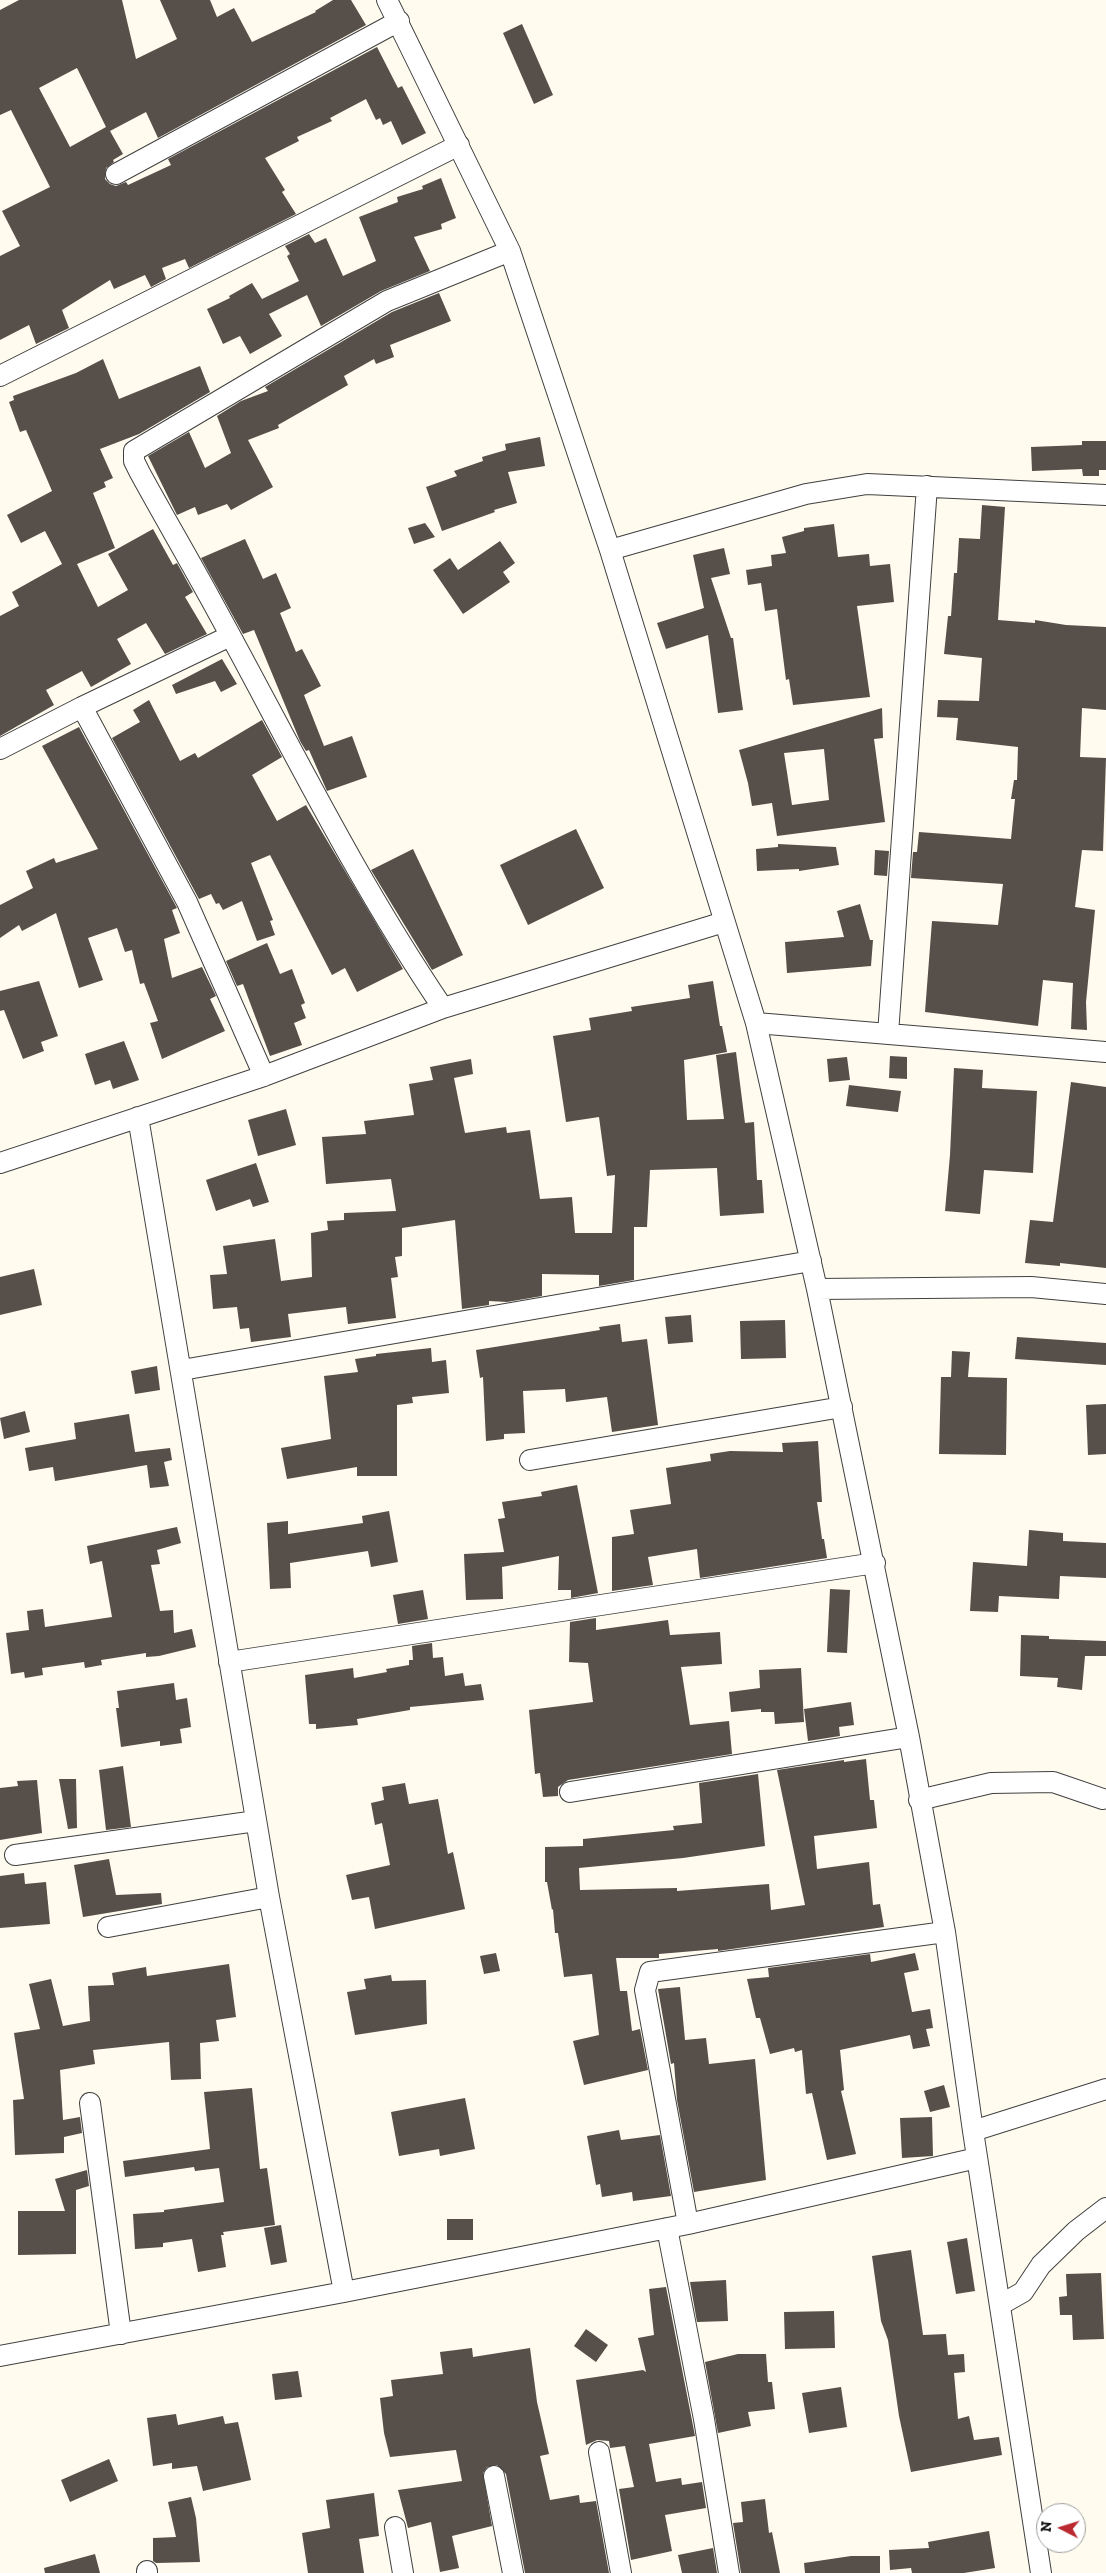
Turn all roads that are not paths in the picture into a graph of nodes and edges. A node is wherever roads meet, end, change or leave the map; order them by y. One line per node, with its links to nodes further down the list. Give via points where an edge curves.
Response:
1 (387, 0): 2 (street)
2 (399, 21): 3 (street); 4 (street)
3 (459, 145): 5 (street); 6 (street)
4 (116, 174)
5 (510, 251): 9 (street); 10 (street, via 387,301 134,451 134,461 140,473)
6 (0, 376)
7 (927, 486): 8 (street); 9 (street, via 867,484 806,494); 16 (street)
8 (1106, 495)
9 (610, 550): 13 (street)
10 (230, 636): 11 (street); 14 (street, via 308,784 398,942)
11 (82, 707): 12 (street); 18 (street, via 187,902)
12 (0, 749)
13 (724, 922): 14 (street); 15 (street)
14 (443, 1008): 18 (street)
15 (756, 1023): 16 (street); 21 (street)
16 (888, 1034): 17 (street)
17 (1106, 1052)
18 (264, 1076): 19 (street)
19 (138, 1117): 20 (street); 24 (street)
20 (0, 1163)
21 (811, 1261): 22 (street); 24 (street)
22 (817, 1289): 23 (street, via 1031,1287); 25 (street)
23 (1106, 1294)
24 (182, 1370): 28 (street)
25 (842, 1407): 26 (street); 27 (street)
26 (530, 1460)
27 (875, 1563): 28 (street); 29 (street)
28 (229, 1662): 33 (street)
29 (910, 1737): 30 (street); 32 (street)
30 (570, 1792)
31 (1103, 1799): 32 (street, via 1053,1782 991,1783)
32 (919, 1800): 37 (street)
33 (256, 1821): 34 (street); 35 (street)
34 (15, 1855)
35 (269, 1898): 36 (street); 45 (street)
36 (108, 1927)
37 (945, 1932): 40 (street); 43 (street, via 650,1972 646,1990)
38 (1106, 2089): 40 (street)
39 (90, 2103): 47 (street)
40 (973, 2131): 41 (street)
41 (977, 2158): 43 (street); 46 (street)
42 (1106, 2208): 46 (street, via 1041,2265 1023,2292)
43 (688, 2224): 44 (street)
44 (667, 2228): 45 (street); 55 (street)
45 (344, 2292): 47 (street)
46 (1000, 2305): 56 (street)
47 (121, 2334): 48 (street)
48 (0, 2356)
49 (599, 2452): 54 (street)
50 (494, 2476): 53 (street)
51 (394, 2527): 52 (street)
52 (403, 2573)
53 (513, 2573)
54 (621, 2573)
55 (729, 2573)
56 (1041, 2573)

